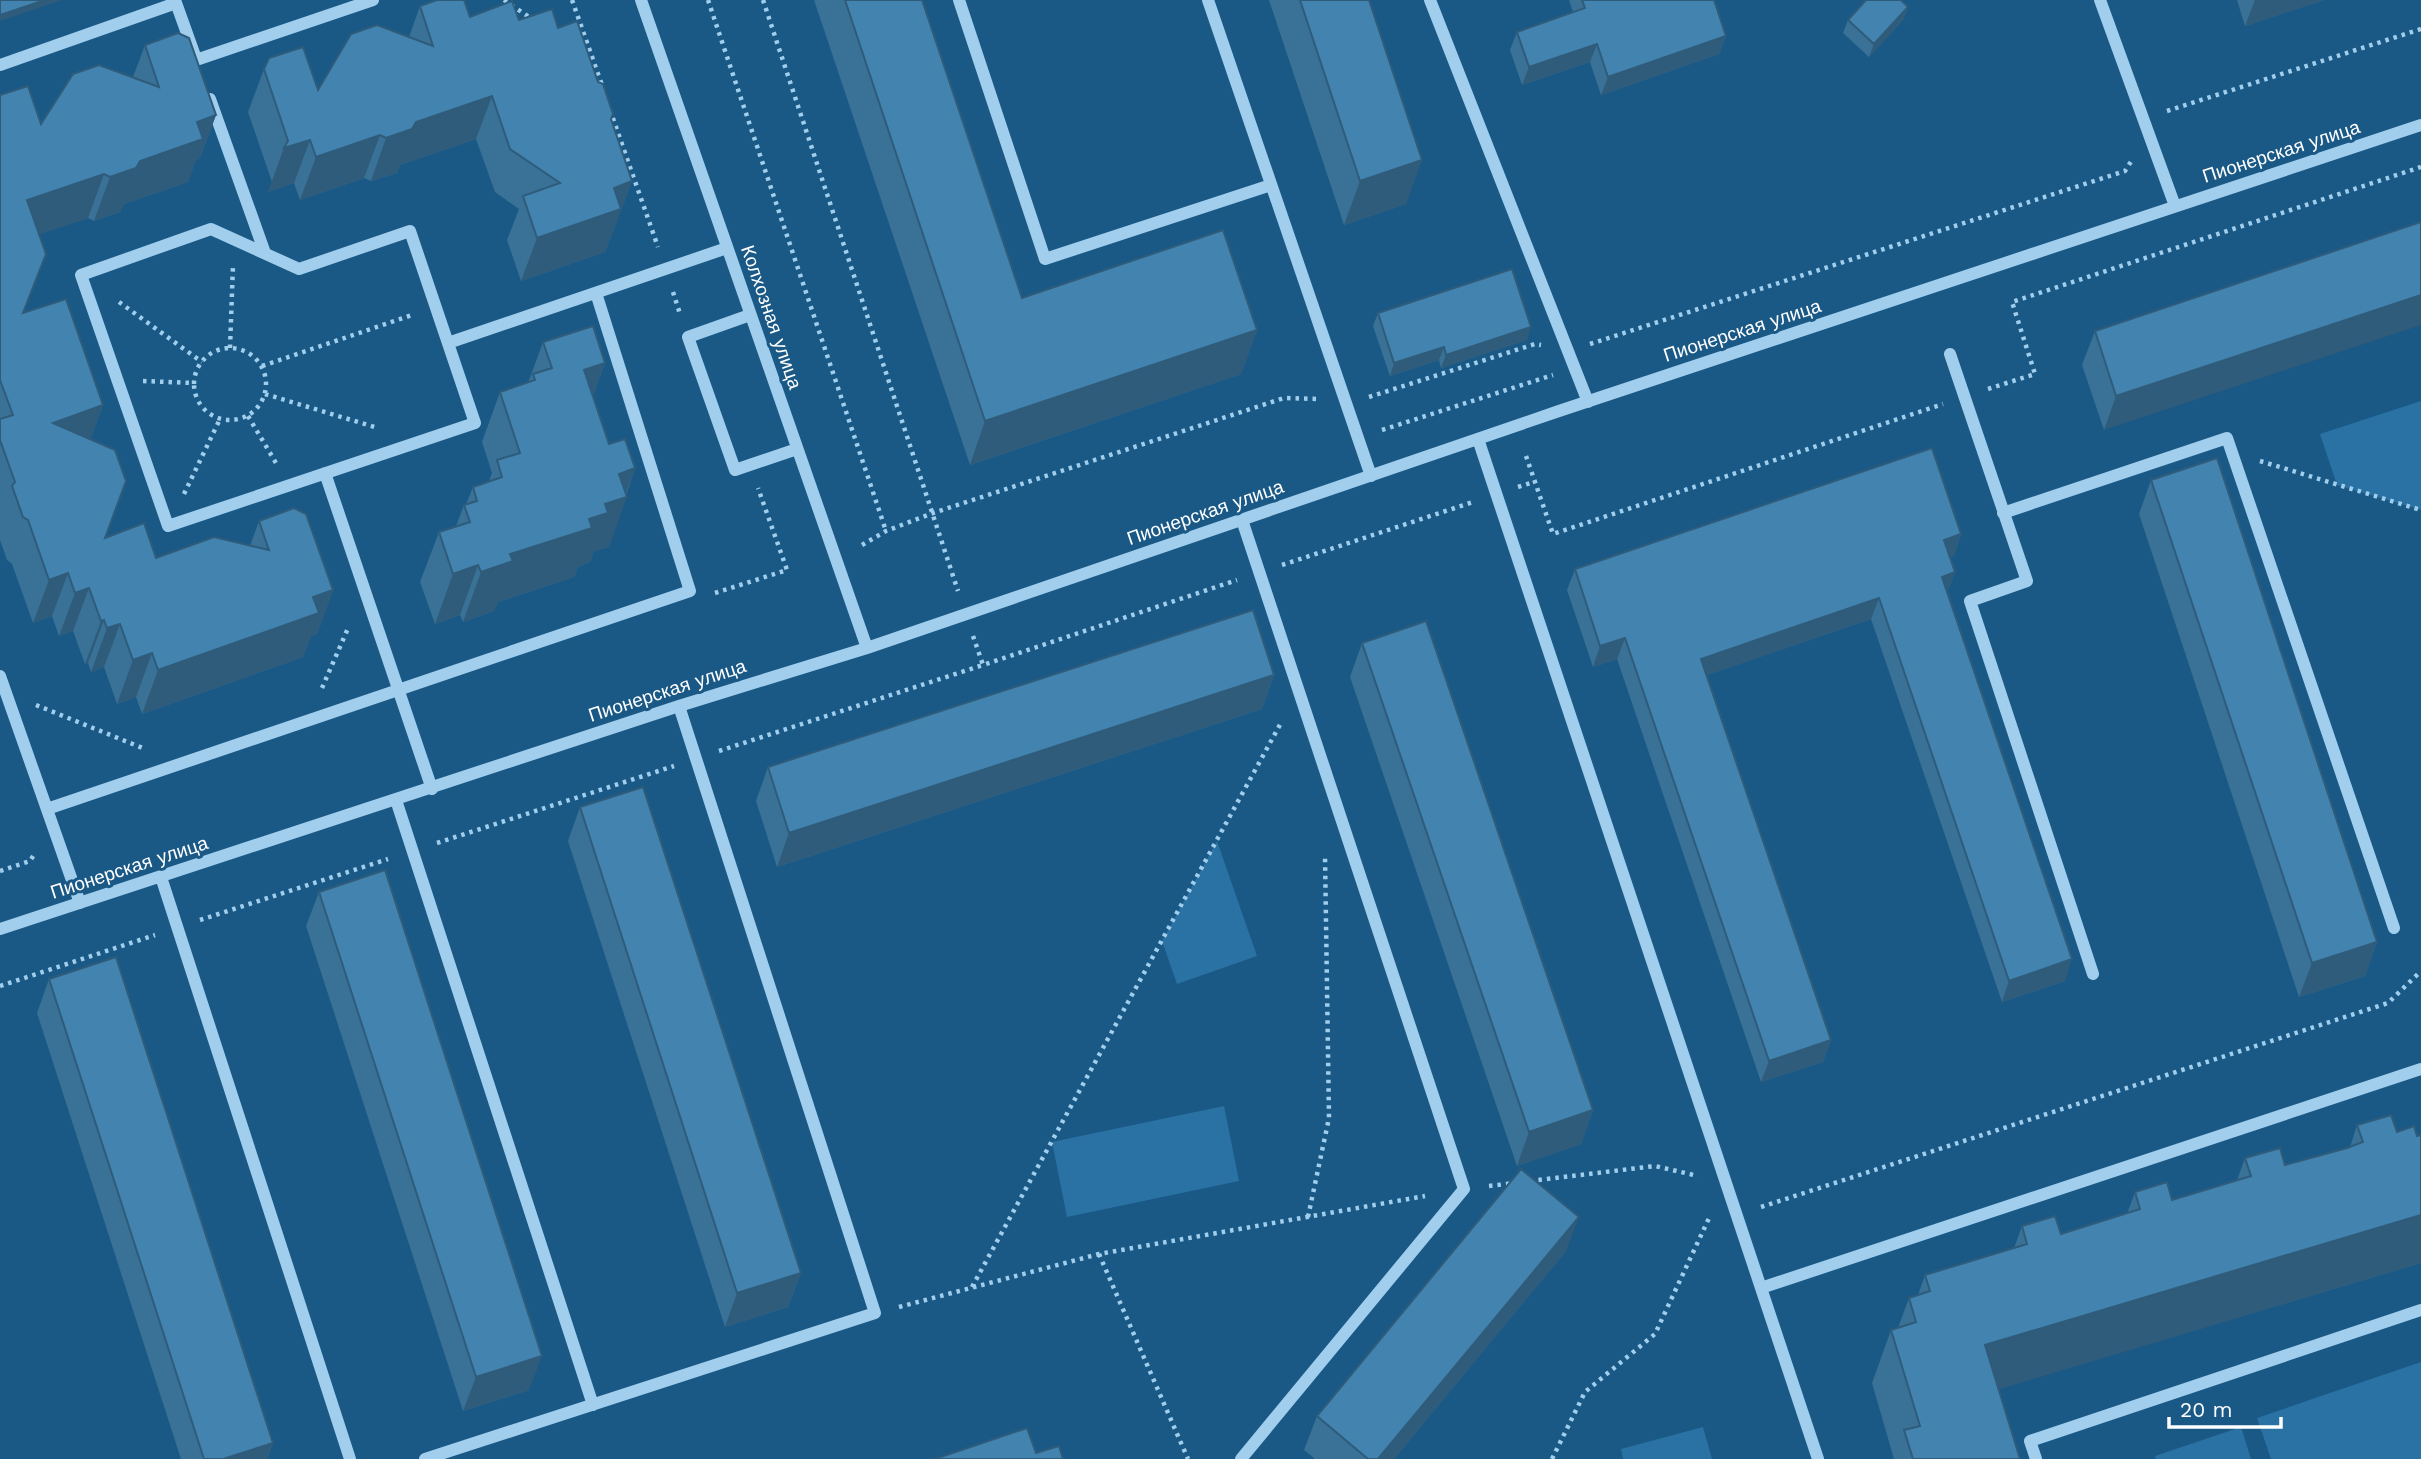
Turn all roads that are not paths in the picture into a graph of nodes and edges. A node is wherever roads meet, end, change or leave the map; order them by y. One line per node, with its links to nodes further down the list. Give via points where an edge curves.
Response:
1 (373, 0): 8 (street)
2 (641, 0): 13 (street, Колхозная улица)
3 (959, 0): 11 (street, via 1045,258)
4 (1208, 0): 11 (street)
5 (1430, 0): 19 (street)
6 (2100, 0): 12 (street)
7 (176, 2): 8 (street); 9 (street)
8 (196, 60): 14 (street)
9 (0, 65)
10 (2421, 125): 12 (street, Пионерская улица)
11 (1271, 185): 23 (street)
12 (2175, 206): 19 (street, Пионерская улица)
13 (727, 248): 15 (street); 16 (street, Колхозная улица)
14 (265, 253): 17 (street, via 299,269 411,232); 22 (street, via 211,229 81,275 168,526)
15 (596, 293): 17 (street); 28 (street, via 690,590)
16 (750, 315): 21 (street, Колхозная улица); 21 (street, via 688,337 735,470)
17 (448, 343): 22 (street, via 475,423)
18 (1950, 354): 24 (street)
19 (1588, 402): 20 (street, Пионерская улица)
20 (1478, 439): 23 (street, Пионерская улица); 39 (street)
21 (797, 449): 26 (street, Колхозная улица)
22 (325, 473): 28 (street)
23 (1371, 476): 25 (street, Пионерская улица)
24 (2003, 513): 35 (street, via 2227,438); 37 (street, via 2027,581 1970,601)
25 (1242, 520): 26 (street, Пионерская улица); 44 (street, via 1464,1189)
26 (867, 648): 29 (street, Пионерская улица)
27 (0, 676): 32 (street)
28 (399, 690): 30 (street); 32 (street)
29 (678, 706): 30 (street, Пионерская улица); 41 (street, via 875,1313)
30 (432, 789): 31 (street, Пионерская улица)
31 (396, 800): 33 (street, Пионерская улица); 41 (street)
32 (47, 809): 34 (street)
33 (161, 877): 34 (street, Пионерская улица); 42 (street)
34 (80, 903): 36 (street, Пионерская улица)
35 (2394, 928)
36 (0, 929)
37 (2093, 974)
38 (2421, 1069): 39 (street)
39 (1761, 1288): 45 (street)
40 (2421, 1310): 46 (street, via 2030,1441)
41 (593, 1405): 43 (street)
42 (350, 1459)
43 (425, 1459)
44 (1241, 1459)
45 (1818, 1459)
46 (2036, 1459)

